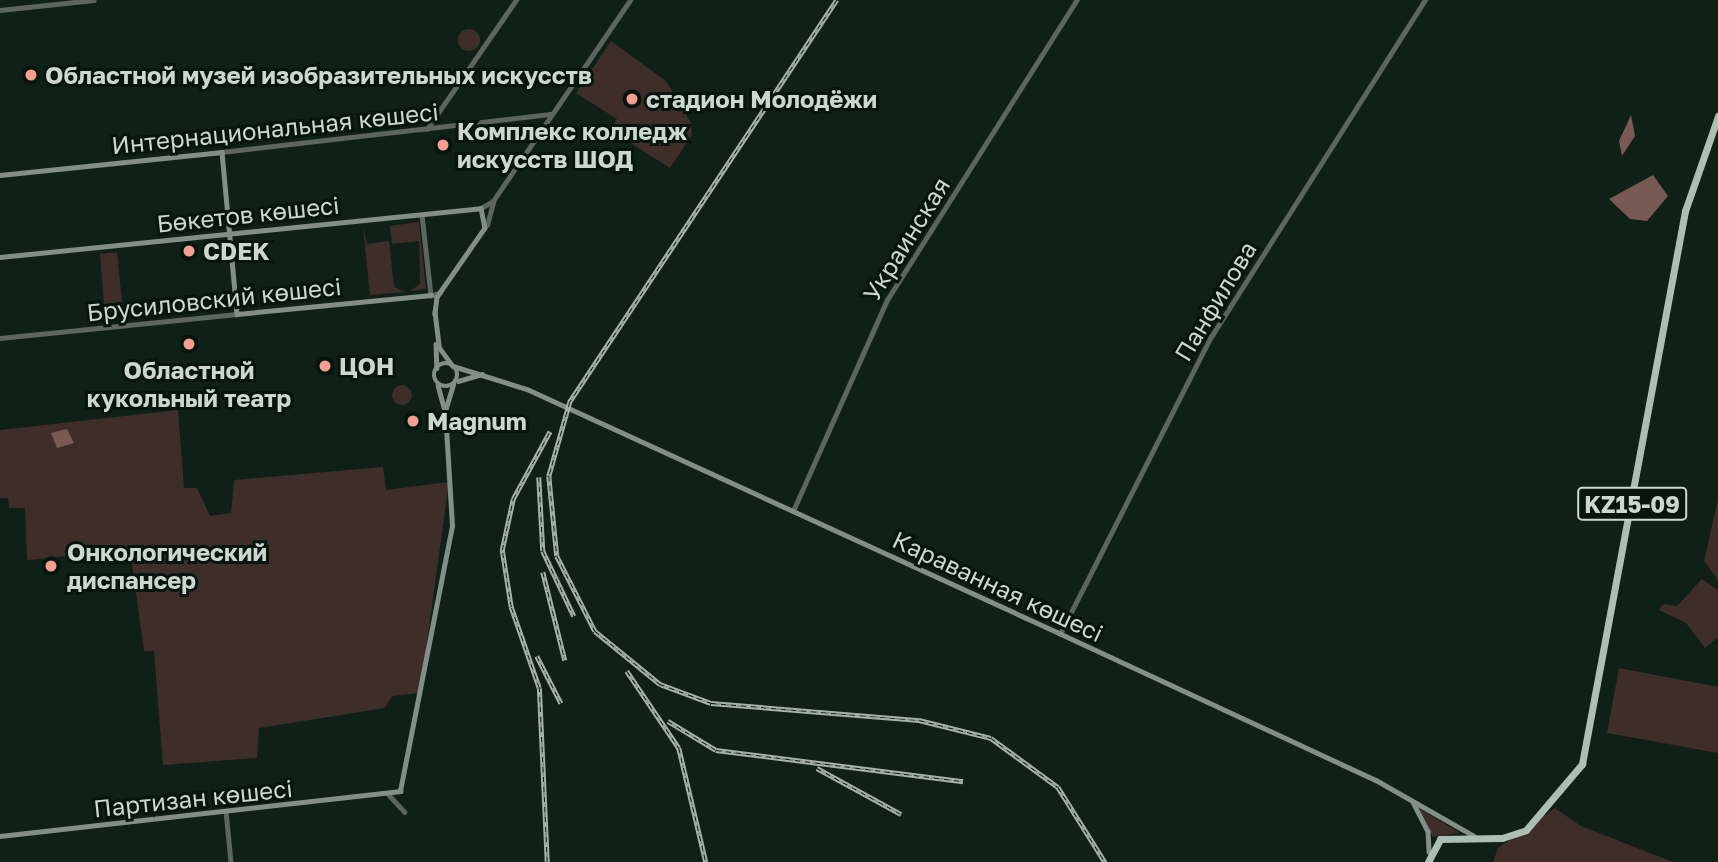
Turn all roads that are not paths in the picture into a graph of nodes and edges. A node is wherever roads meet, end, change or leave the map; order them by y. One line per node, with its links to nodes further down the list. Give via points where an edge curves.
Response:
1 (93, 0): 6 (street)
2 (516, 0): 9 (street)
3 (630, 0): 7 (street)
4 (1077, 0): 32 (street, Украинская, via 887,300)
5 (1425, 0): 33 (street, Панфилова, via 1211,337)
6 (0, 10)
7 (552, 114): 10 (street, Интернациональная көшесі); 14 (street)
8 (1718, 116): 39 (highway, KZ15-09, via 1685,211 1586,754 1565,791 1534,824 1510,837)
9 (434, 120): 10 (street); 11 (street)
10 (440, 129): 11 (street, Интернациональная көшесі)
11 (426, 130): 12 (street, Интернациональная көшесі)
12 (222, 152): 13 (main road, Интернациональная көшесі); 18 (main road)
13 (0, 175)
14 (495, 198): 15 (street, Бөкетов көшесі); 17 (street)
15 (481, 208): 16 (main road, Бөкетов көшесі); 17 (main road)
16 (422, 215): 18 (main road, Бөкетов көшесі); 20 (street)
17 (487, 225): 21 (main road)
18 (230, 234): 19 (main road, Бөкетов көшесі); 23 (main road)
19 (0, 257)
20 (430, 287): 21 (street); 22 (street)
21 (439, 293): 22 (street); 24 (main road)
22 (431, 295): 23 (main road, Брусиловский көшесі); 24 (main road); 27 (main road)
23 (237, 314): 25 (street, Брусиловский көшесі)
24 (435, 314): 26 (main road, via 439,347)
25 (0, 338)
26 (453, 366): 27 (main road); 28 (main road, Караванная көшесі); 30 (main road)
27 (437, 368): 29 (main road)
28 (494, 375): 30 (main road, via 471,374); 32 (main road, Караванная көшесі)
29 (437, 382): 30 (main road); 31 (main road)
30 (454, 383): 31 (main road)
31 (445, 411): 34 (main road, via 453,519 406,779)
32 (793, 511): 33 (main road, Караванная көшесі)
33 (1060, 634): 35 (main road, Караванная көшесі)
34 (389, 795): 36 (main road, Партизан көшесі); 37 (street)
35 (1413, 802): 39 (main road, Караванная көшесі); 40 (main road, via 1428,829)
36 (226, 811): 38 (main road, Партизан көшесі); 41 (street)
37 (405, 812)
38 (0, 836)
39 (1482, 838): 40 (highway, KZ15-09, via 1440,839)
40 (1429, 852): 42 (highway)
41 (231, 862)
42 (1427, 862)

